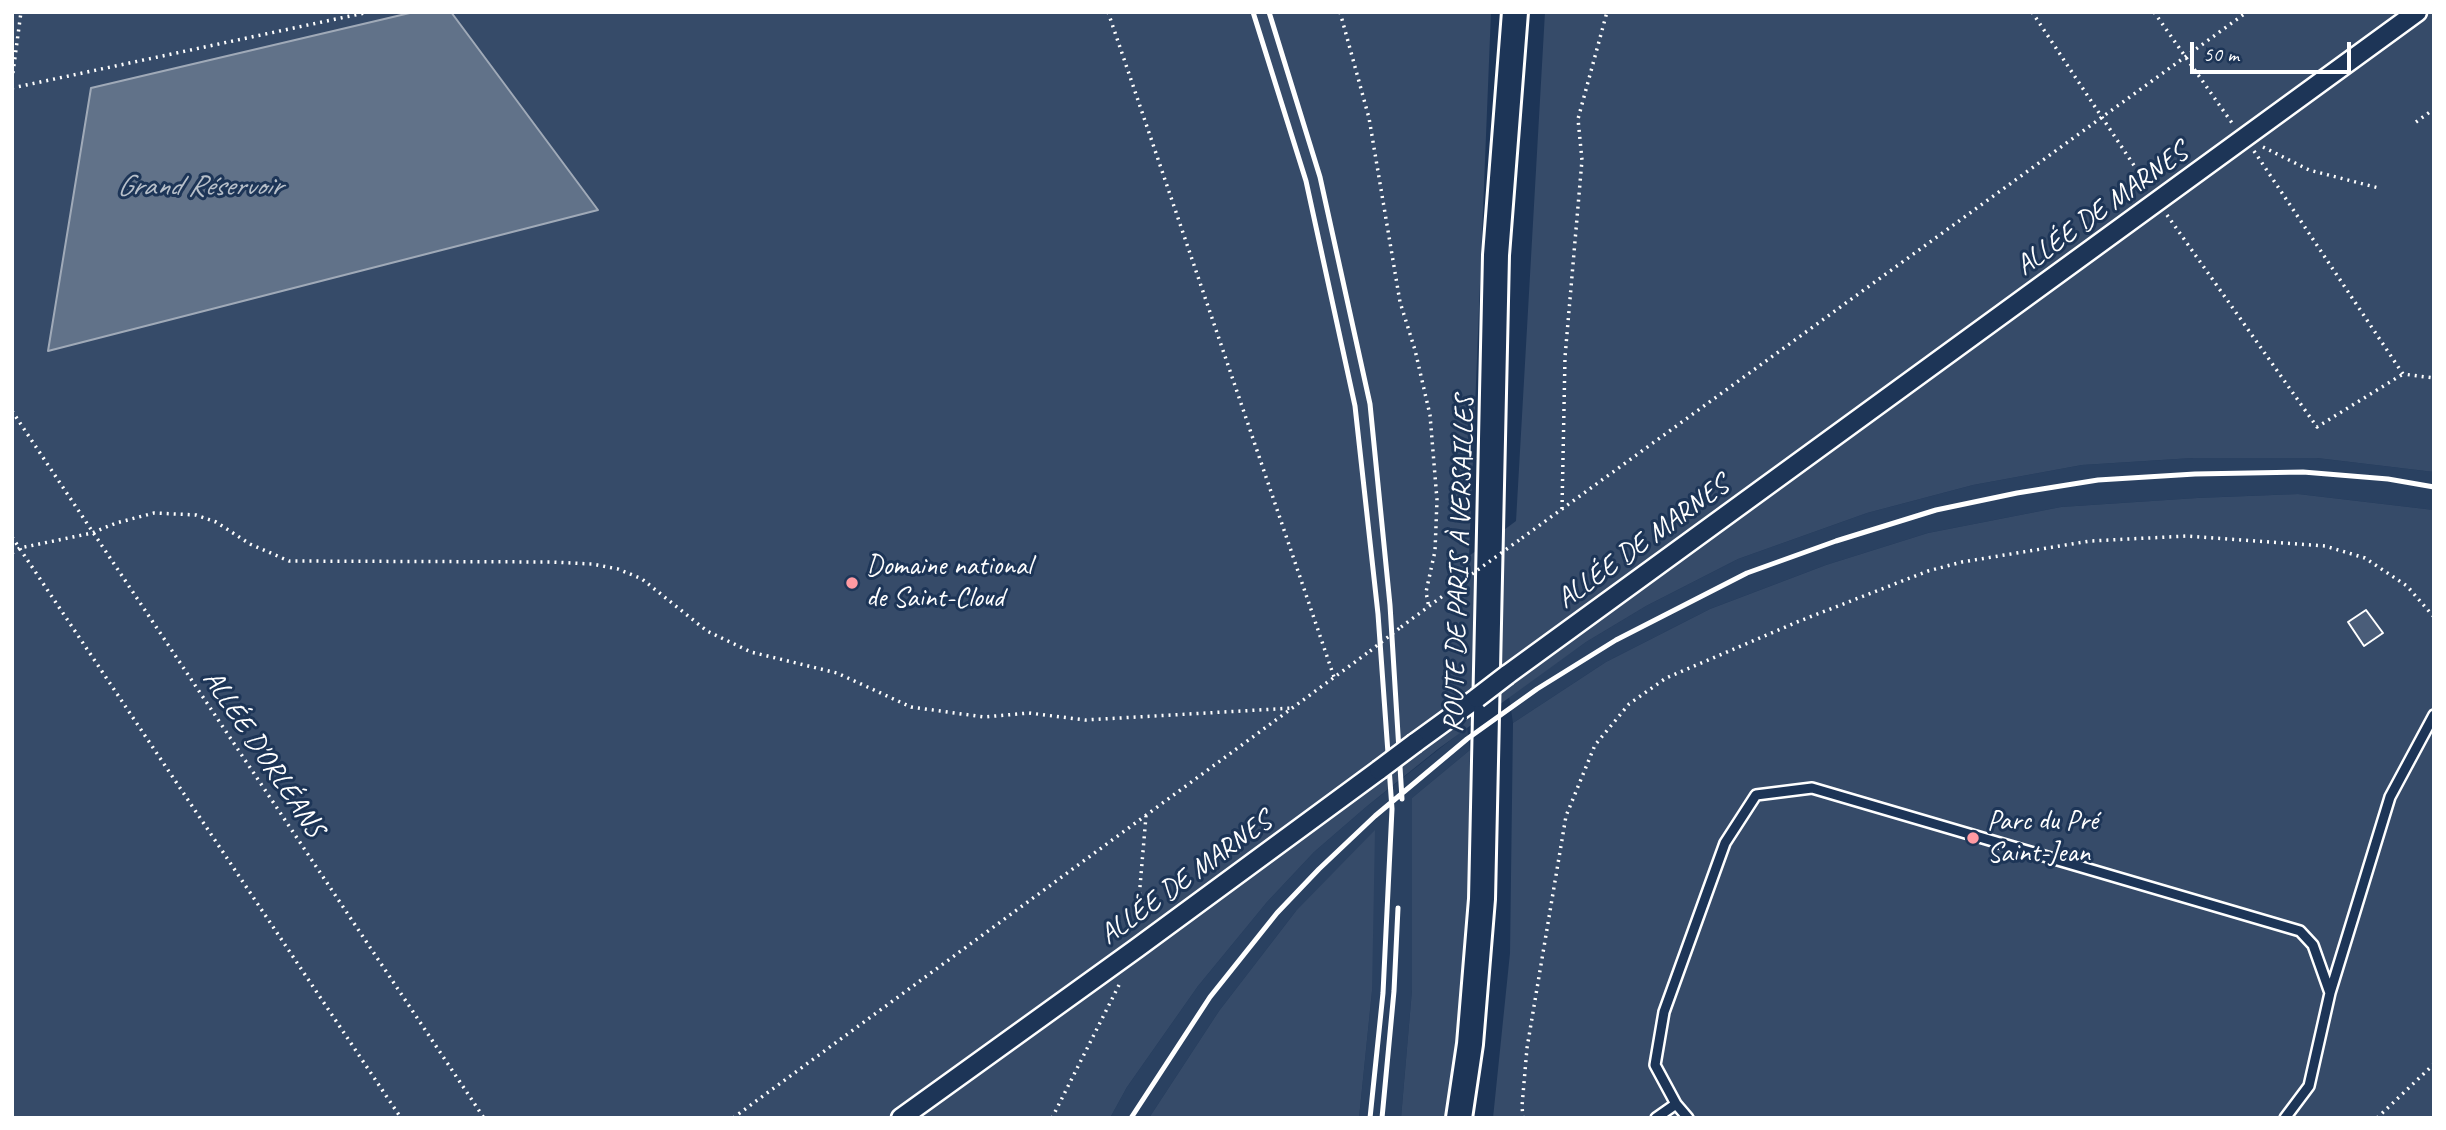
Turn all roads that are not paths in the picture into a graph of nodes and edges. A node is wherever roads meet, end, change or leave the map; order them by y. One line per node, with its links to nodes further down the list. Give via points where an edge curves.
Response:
1 (1515, 12): 7 (main road, ROUTE DE PARIS À VERSAILLES, via 1496,255 1482,899)
2 (2417, 12): 6 (street, ALLÉE DE MARNES, bridge)
3 (2434, 715): 4 (lane, via 2390,797)
4 (2330, 993): 5 (lane, via 2313,946 2300,931 1812,788 1756,794 1725,843 1664,1012 1655,1065); 10 (lane, via 2309,1086)
5 (1676, 1104): 8 (lane); 9 (lane)
6 (901, 1118)
7 (1459, 1118)
8 (1656, 1118)
9 (1688, 1118)
10 (2285, 1118)

